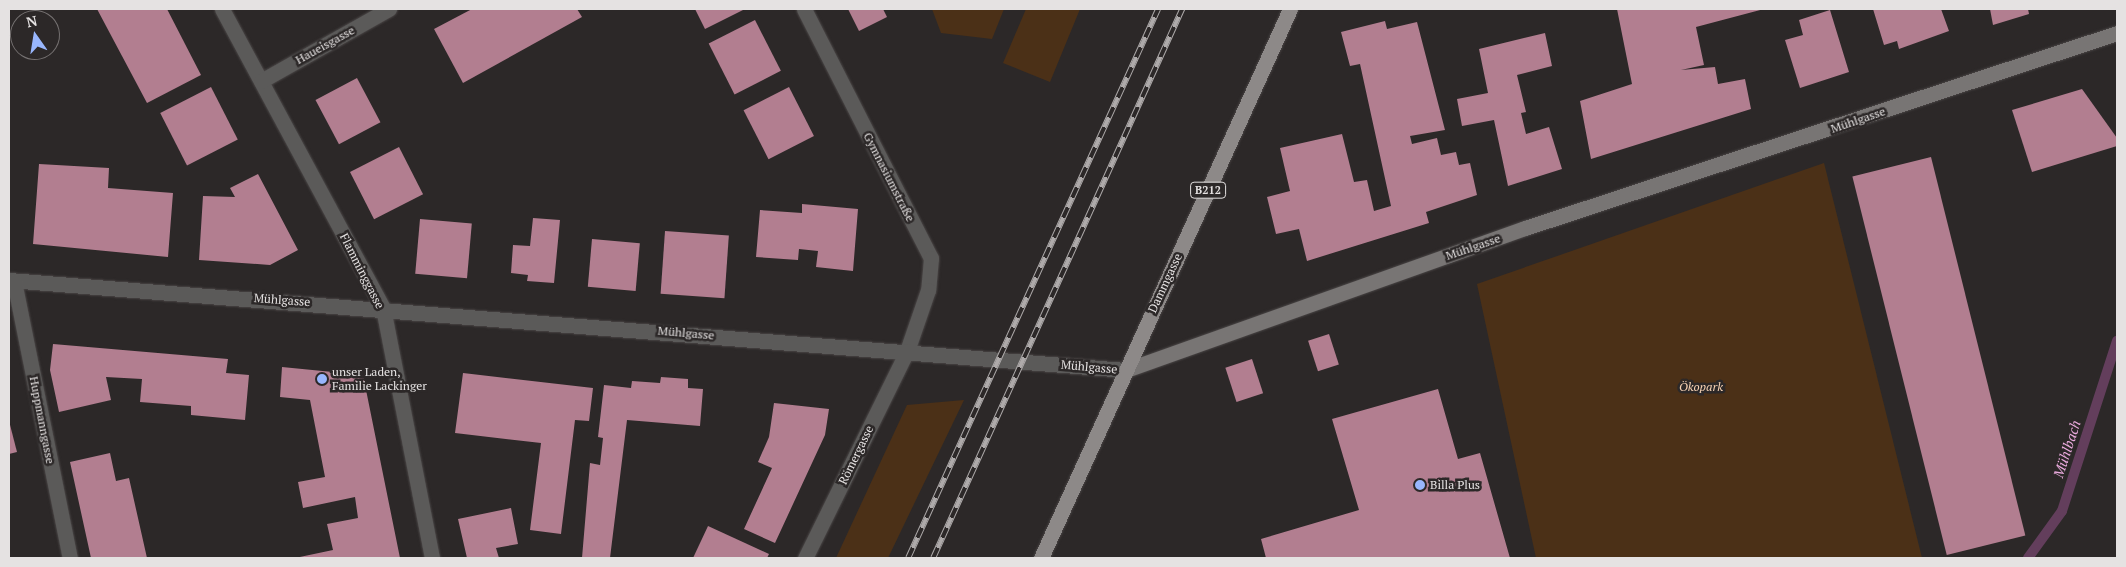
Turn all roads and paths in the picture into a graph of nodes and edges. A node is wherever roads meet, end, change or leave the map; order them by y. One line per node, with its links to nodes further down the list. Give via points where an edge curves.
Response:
1 (222, 9): 6 (street, Flamminggasse)
2 (390, 9): 6 (street, Haueisgasse)
3 (804, 9): 9 (street, Gymnasiumstraße, via 931,258 928,290)
4 (1290, 9): 10 (main road, Dammgasse / B212)
5 (2117, 33): 10 (street, Mühlgasse, via 1525,228)
6 (261, 81): 8 (street, Flamminggasse)
7 (12, 281): 8 (street, Mühlgasse); 11 (street, Huppmanngasse)
8 (383, 308): 9 (street, Mühlgasse); 12 (street, Flamminggasse)
9 (907, 351): 10 (street, Mühlgasse); 13 (street, Römergasse)
10 (1126, 370): 14 (main road, Dammgasse / B212)
11 (70, 558)
12 (432, 558)
13 (805, 558)
14 (1041, 558)

